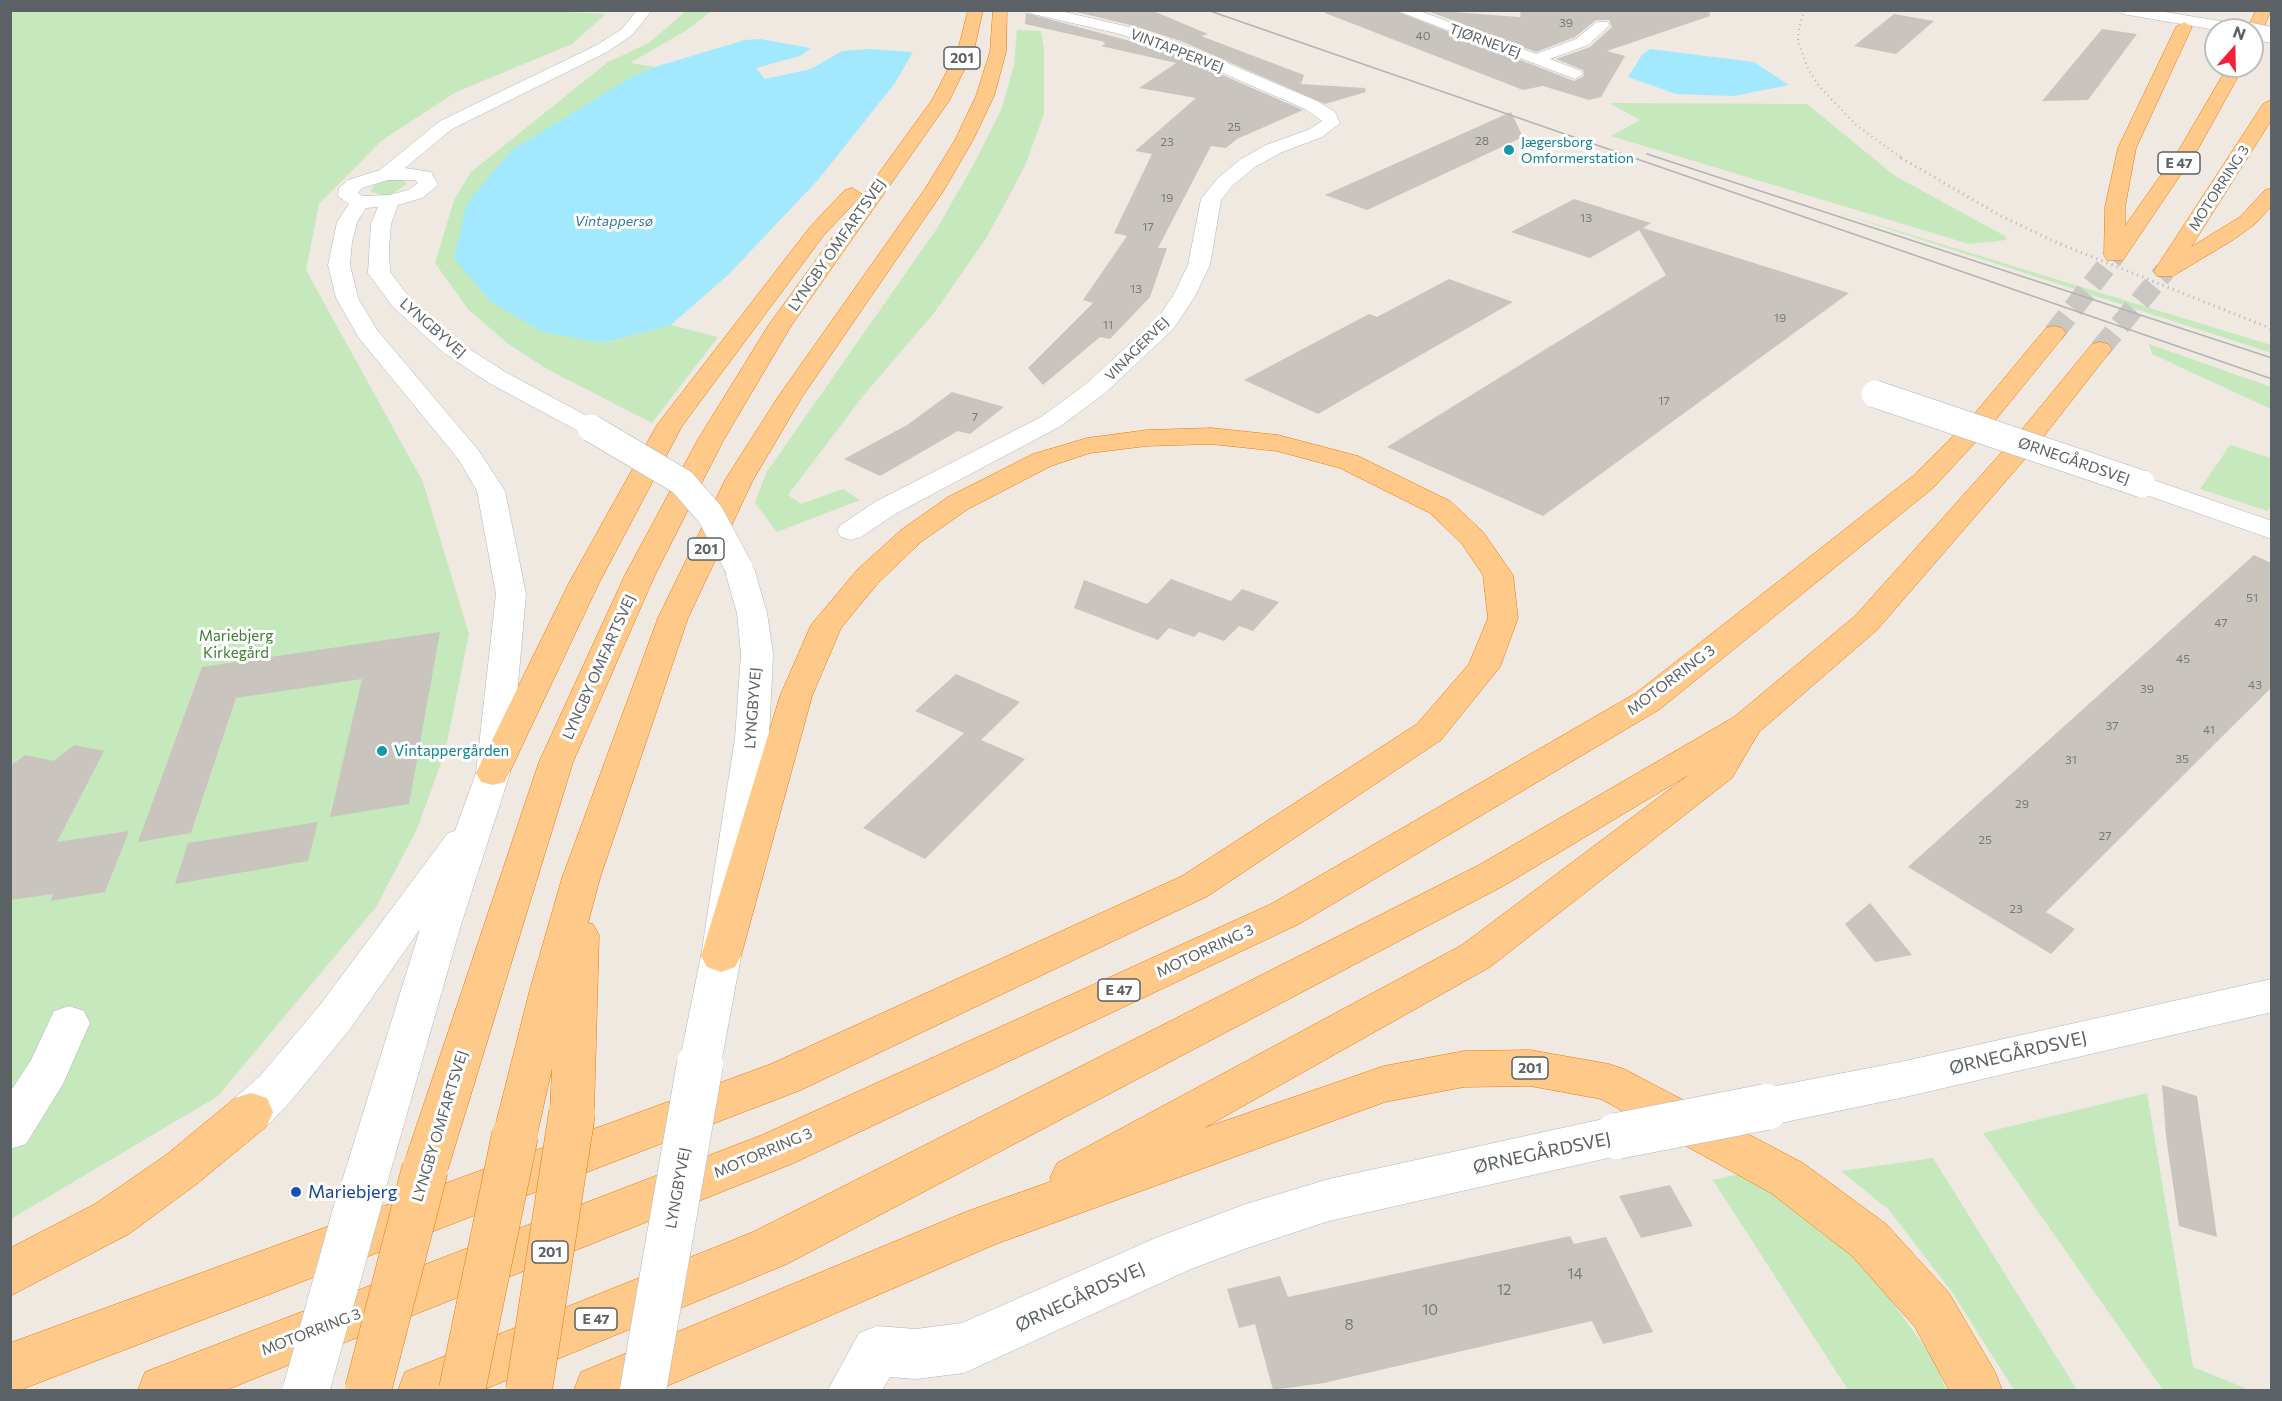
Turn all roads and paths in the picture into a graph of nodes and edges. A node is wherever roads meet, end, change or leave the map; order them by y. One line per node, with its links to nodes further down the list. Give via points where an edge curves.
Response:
1 (645, 10): 15 (street, via 627,32 601,49)
2 (1033, 10): 12 (street, VINTAPPERVEJ, via 1124,30 1174,46)
3 (1402, 10): 9 (street, TJØRNEVEJ)
4 (2123, 10): 6 (street)
5 (988, 11): 13 (highway, LYNGBY OMFARTSVEJ / 201); 28 (highway, LYNGBY OMFARTSVEJ / 201, via 998,52 985,96 934,190 790,397 734,491 673,618)
6 (2189, 18): 7 (street); 11 (highway, E 47, via 2127,148 2115,207 2115,255 2189,149)
7 (2204, 22)
8 (1602, 25): 9 (street, TJØRNEVEJ, via 1582,42)
9 (1534, 60): 10 (street, TJØRNEVEJ)
10 (1575, 74)
11 (2229, 78)
12 (1250, 80): 23 (street, VINAGERVEJ, via 1311,105 1329,117 1331,123 1273,149 1225,182 1211,199 1199,265 1166,323 1118,370 1050,422 885,508)
13 (939, 101): 26 (highway, via 818,231 670,425 584,583); 39 (highway, LYNGBY OMFARTSVEJ / 201, bridge, via 780,326 710,441 639,577 556,762 425,1169)
14 (2271, 104): 18 (highway, MOTORRING 3, via 2165,271 2226,237)
15 (476, 110): 16 (street, via 428,138); 17 (street)
16 (387, 174): 17 (street); 19 (street, via 349,188 348,196)
17 (415, 174): 19 (street, via 428,180 424,190)
18 (2271, 194)
19 (375, 201): 26 (street, via 347,222 339,265 347,298 367,333 470,457 491,491 511,594); 29 (street, LYNGBYVEJ, bridge, via 381,224 379,273 401,302 452,348 480,366 682,482 710,514 739,568 752,613 757,654 752,738)
20 (2054, 333): 37 (highway, MOTORRING 3 / E 47, via 1980,423 1923,482 1648,701 1284,914 778,1149)
21 (2100, 349): 25 (highway, E 47, via 2028,439 1866,623)
22 (1875, 394): 24 (street, ØRNEGÅRDSVEJ, bridge)
23 (851, 531)
24 (2271, 531)
25 (1746, 725): 34 (highway, via 1720,769 1476,956); 40 (highway, E 47, via 1492,875 770,1248)
26 (493, 773): 27 (street)
27 (476, 822): 32 (street, via 335,1017); 38 (street, bridge, via 440,928)
28 (581, 878): 41 (highway, LYNGBY OMFARTSVEJ / 201, bridge, via 515,1135); 42 (highway, 201, bridge, via 572,1113)
29 (721, 956): 36 (highway, via 784,734 827,625 868,576 911,536 1001,479 1042,460 1088,447 1147,438 1211,436 1278,443 1349,462 1440,507 1473,538 1498,575 1503,618 1484,667 1429,732 1195,886 786,1077); 44 (street, LYNGBYVEJ, bridge)
30 (2271, 995): 45 (street, ØRNEGÅRDSVEJ, bridge, via 1905,1079 1617,1136 1329,1200 1175,1253 964,1348 916,1354 877,1351)
31 (69, 1023): 33 (street, via 48,1071)
32 (251, 1112): 35 (highway, via 112,1219)
33 (10, 1130)
34 (985, 1226): 43 (highway); 46 (highway, 201, via 1384,1084 1464,1069 1530,1068 1609,1082 1787,1178 1869,1240 1924,1301)
35 (10, 1272)
36 (10, 1369)
37 (163, 1390)
38 (306, 1390)
39 (369, 1390)
40 (423, 1390)
41 (462, 1390)
42 (529, 1390)
43 (599, 1390)
44 (643, 1390)
45 (854, 1390)
46 (1977, 1390)

